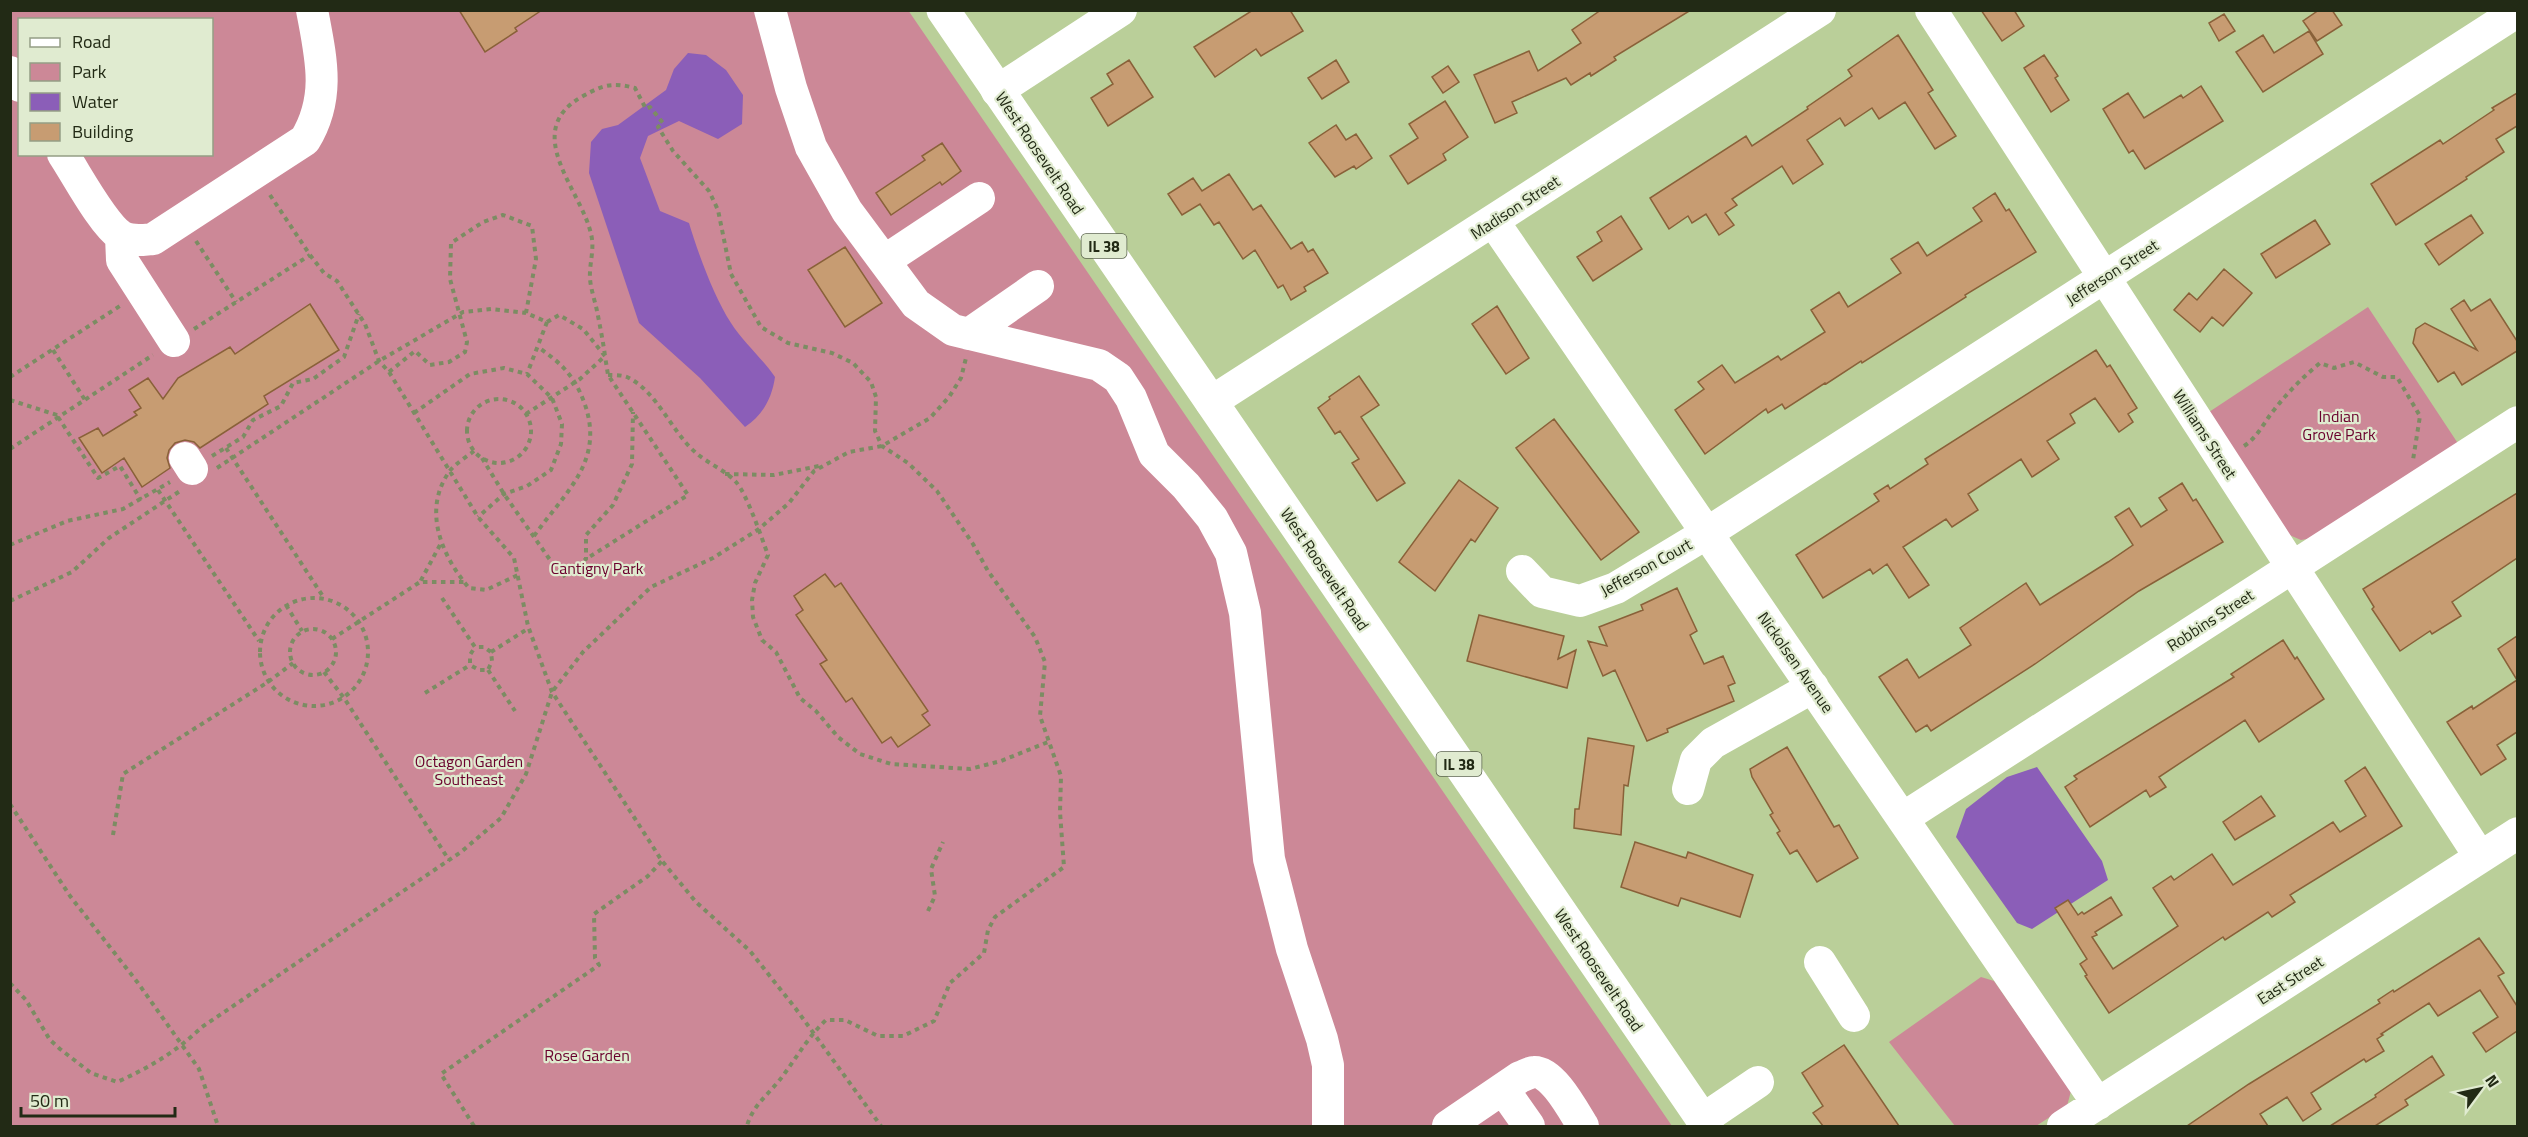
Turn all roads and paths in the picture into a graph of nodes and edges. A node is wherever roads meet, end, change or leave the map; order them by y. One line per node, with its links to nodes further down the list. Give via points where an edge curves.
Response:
1 (312, 10): 13 (street, via 322,97 316,121 305,140 153,239 136,241)
2 (771, 10): 15 (street, via 811,147 847,211)
3 (943, 10): 8 (main road, West Roosevelt Road / IL 38)
4 (1121, 10): 8 (street)
5 (1820, 10): 12 (street, Madison Street)
6 (1931, 10): 16 (street, Williams Street)
7 (2517, 11): 16 (street, Jefferson Street)
8 (997, 90): 37 (main road, West Roosevelt Road / IL 38)
9 (64, 156): 13 (street, via 105,220)
10 (270, 195): 28 (path, via 324,273 337,281 365,324)
11 (979, 198): 15 (street)
12 (1493, 221): 37 (street, Madison Street); 58 (street, Nickolsen Avenue)
13 (121, 236): 18 (street, via 122,260)
14 (196, 241): 19 (path)
15 (884, 261): 23 (street, via 916,304 953,330)
16 (2103, 278): 47 (street, Williams Street); 58 (street, Jefferson Street)
17 (1038, 286): 23 (street)
18 (142, 291): 24 (street); 26 (path)
19 (236, 302)
20 (526, 313): 21 (path, via 491,309); 21 (path, via 536,260 532,226 503,215 483,222 451,243 450,279); 22 (path)
21 (460, 314): 28 (path); 29 (path, via 467,342 465,352 449,362 430,365 415,351)
22 (548, 322): 25 (path); 27 (path, via 559,315 583,329)
23 (969, 334): 42 (path, via 961,378 948,397 930,418); 112 (street, via 1099,365 1118,378 1131,398 1154,454 1212,518 1231,553 1245,613 1269,859 1328,1065)
24 (174, 341)
25 (538, 347): 30 (path); 33 (path, via 558,361)
26 (53, 350): 32 (path); 35 (path)
27 (605, 356): 31 (path); 33 (path); 42 (path, via 590,280 591,233 558,162 555,133 561,114 577,99 603,85 624,85 635,88 646,109 650,107 663,123 658,127 673,151 709,190 718,210 731,274 761,327 788,343 832,353 853,363 871,382 876,397 875,431)
28 (379, 361): 29 (path); 45 (path)
29 (389, 372): 39 (path)
30 (527, 374): 34 (path); 39 (path, via 504,368 470,374)
31 (608, 375): 38 (path); 50 (path, via 626,377 642,390 657,403 694,452)
32 (10, 377)
33 (576, 382): 34 (path); 59 (path, via 590,418 591,443 579,475)
34 (552, 398): 40 (path); 53 (path, via 562,424 561,444 551,470 527,486)
35 (85, 399)
36 (10, 400): 54 (path, via 60,417 98,478 120,466)
37 (1211, 402): 107 (main road, West Roosevelt Road / IL 38)
38 (633, 411): 61 (path, via 632,464 613,506 586,535); 61 (path, via 688,495)
39 (414, 413): 49 (path)
40 (526, 414): 44 (path, via 510,402 490,400 481,405 469,420 467,431); 46 (path, via 531,435 522,454 502,463)
41 (2517, 422): 51 (street, Robbins Street)
42 (882, 446): 48 (path, via 849,452); 88 (path, via 908,463 937,491 1035,637 1045,662 1040,716)
43 (226, 448): 45 (path)
44 (474, 451): 46 (path); 49 (path)
45 (232, 457): 55 (path, via 194,471); 67 (path)
46 (482, 458): 53 (path)
47 (2222, 461): 51 (path, via 2252,441 2272,411 2320,363 2334,368 2354,362 2383,377 2397,377 2420,416 2412,472); 62 (street, Williams Street)
48 (823, 466): 50 (path, via 774,475); 57 (path)
49 (450, 471): 56 (path); 60 (path, via 435,507)
50 (724, 474): 57 (path, via 737,483)
51 (2418, 486): 62 (street, Robbins Street)
52 (158, 490): 55 (path)
53 (504, 494): 56 (path); 59 (path)
54 (142, 500)
55 (165, 501): 69 (path, via 109,538 72,572); 75 (path)
56 (478, 517): 64 (path, via 514,558)
57 (759, 529): 84 (path, via 713,558 651,587 583,652); 88 (path, via 768,555 752,600 753,617 762,640 776,652 800,698 845,743 860,754 891,764 970,769)
58 (1707, 533): 63 (street, Jefferson Court, via 1616,588 1580,601 1542,592); 83 (street, Nickolsen Avenue)
59 (534, 536): 61 (path, via 562,577)
60 (440, 544): 65 (path); 66 (path)
61 (586, 560)
62 (2291, 568): 91 (street, Robbins Street); 95 (street, Williams Street)
63 (1522, 571)
64 (518, 575): 66 (path, via 486,590 470,588); 72 (path)
65 (420, 582): 66 (path); 71 (path)
66 (465, 582)
67 (324, 598): 70 (path, via 310,597); 71 (path, via 350,611)
68 (442, 598): 76 (path)
69 (10, 600)
70 (286, 605): 73 (path); 75 (path, via 272,616)
71 (359, 622): 74 (path); 86 (path, via 366,638 365,671)
72 (530, 628): 77 (path); 84 (path)
73 (302, 631): 74 (path, via 325,632); 78 (path, via 290,648)
74 (332, 639): 81 (path, via 335,654)
75 (260, 641): 82 (path, via 261,663)
76 (475, 647): 77 (path); 79 (path)
77 (492, 652): 80 (path)
78 (293, 663): 81 (path, via 308,674); 82 (path)
79 (470, 665): 80 (path); 85 (path)
80 (488, 670): 87 (path)
81 (324, 672): 86 (path)
82 (268, 682): 86 (path, via 280,695 303,705 328,705); 93 (path, via 123,774)
83 (1813, 687): 89 (street, via 1713,743 1696,760); 91 (street, Nickolsen Avenue)
84 (552, 692): 96 (path, via 526,774 501,818); 97 (path)
85 (425, 693)
86 (344, 698): 96 (path)
87 (515, 711)
88 (1048, 742): 102 (path, via 1061,776 1064,867 995,917 984,952 950,982 934,1021 903,1036 878,1036 845,1020 826,1020)
89 (1688, 789)
90 (10, 804): 103 (path, via 70,896)
91 (1903, 818): 106 (street, Nickolsen Avenue)
92 (2517, 833): 95 (street, East Street)
93 (113, 835)
94 (943, 842): 98 (path, via 931,869 935,896)
95 (2480, 857): 106 (street, East Street)
96 (449, 860): 103 (path, via 202,1027)
97 (662, 861): 102 (path, via 696,902 750,951); 109 (path, via 648,876 594,914 595,958 599,965 441,1074)
98 (928, 911)
99 (1820, 962): 101 (street)
100 (10, 983): 103 (path, via 26,1000 50,1040 91,1073 117,1082)
101 (1854, 1016)
102 (813, 1032): 110 (path, via 750,1114); 111 (path)
103 (182, 1046): 108 (path, via 199,1069)
104 (1758, 1082): 107 (street)
105 (1503, 1089): 113 (street); 114 (street); 115 (street, via 1533,1072 1544,1074)
106 (2098, 1104): 116 (street, East Street)
107 (1704, 1123)
108 (218, 1126)
109 (474, 1126)
110 (747, 1126)
111 (881, 1126)
112 (1328, 1126)
113 (1448, 1126)
114 (1529, 1126)
115 (1583, 1126)
116 (2062, 1126)

